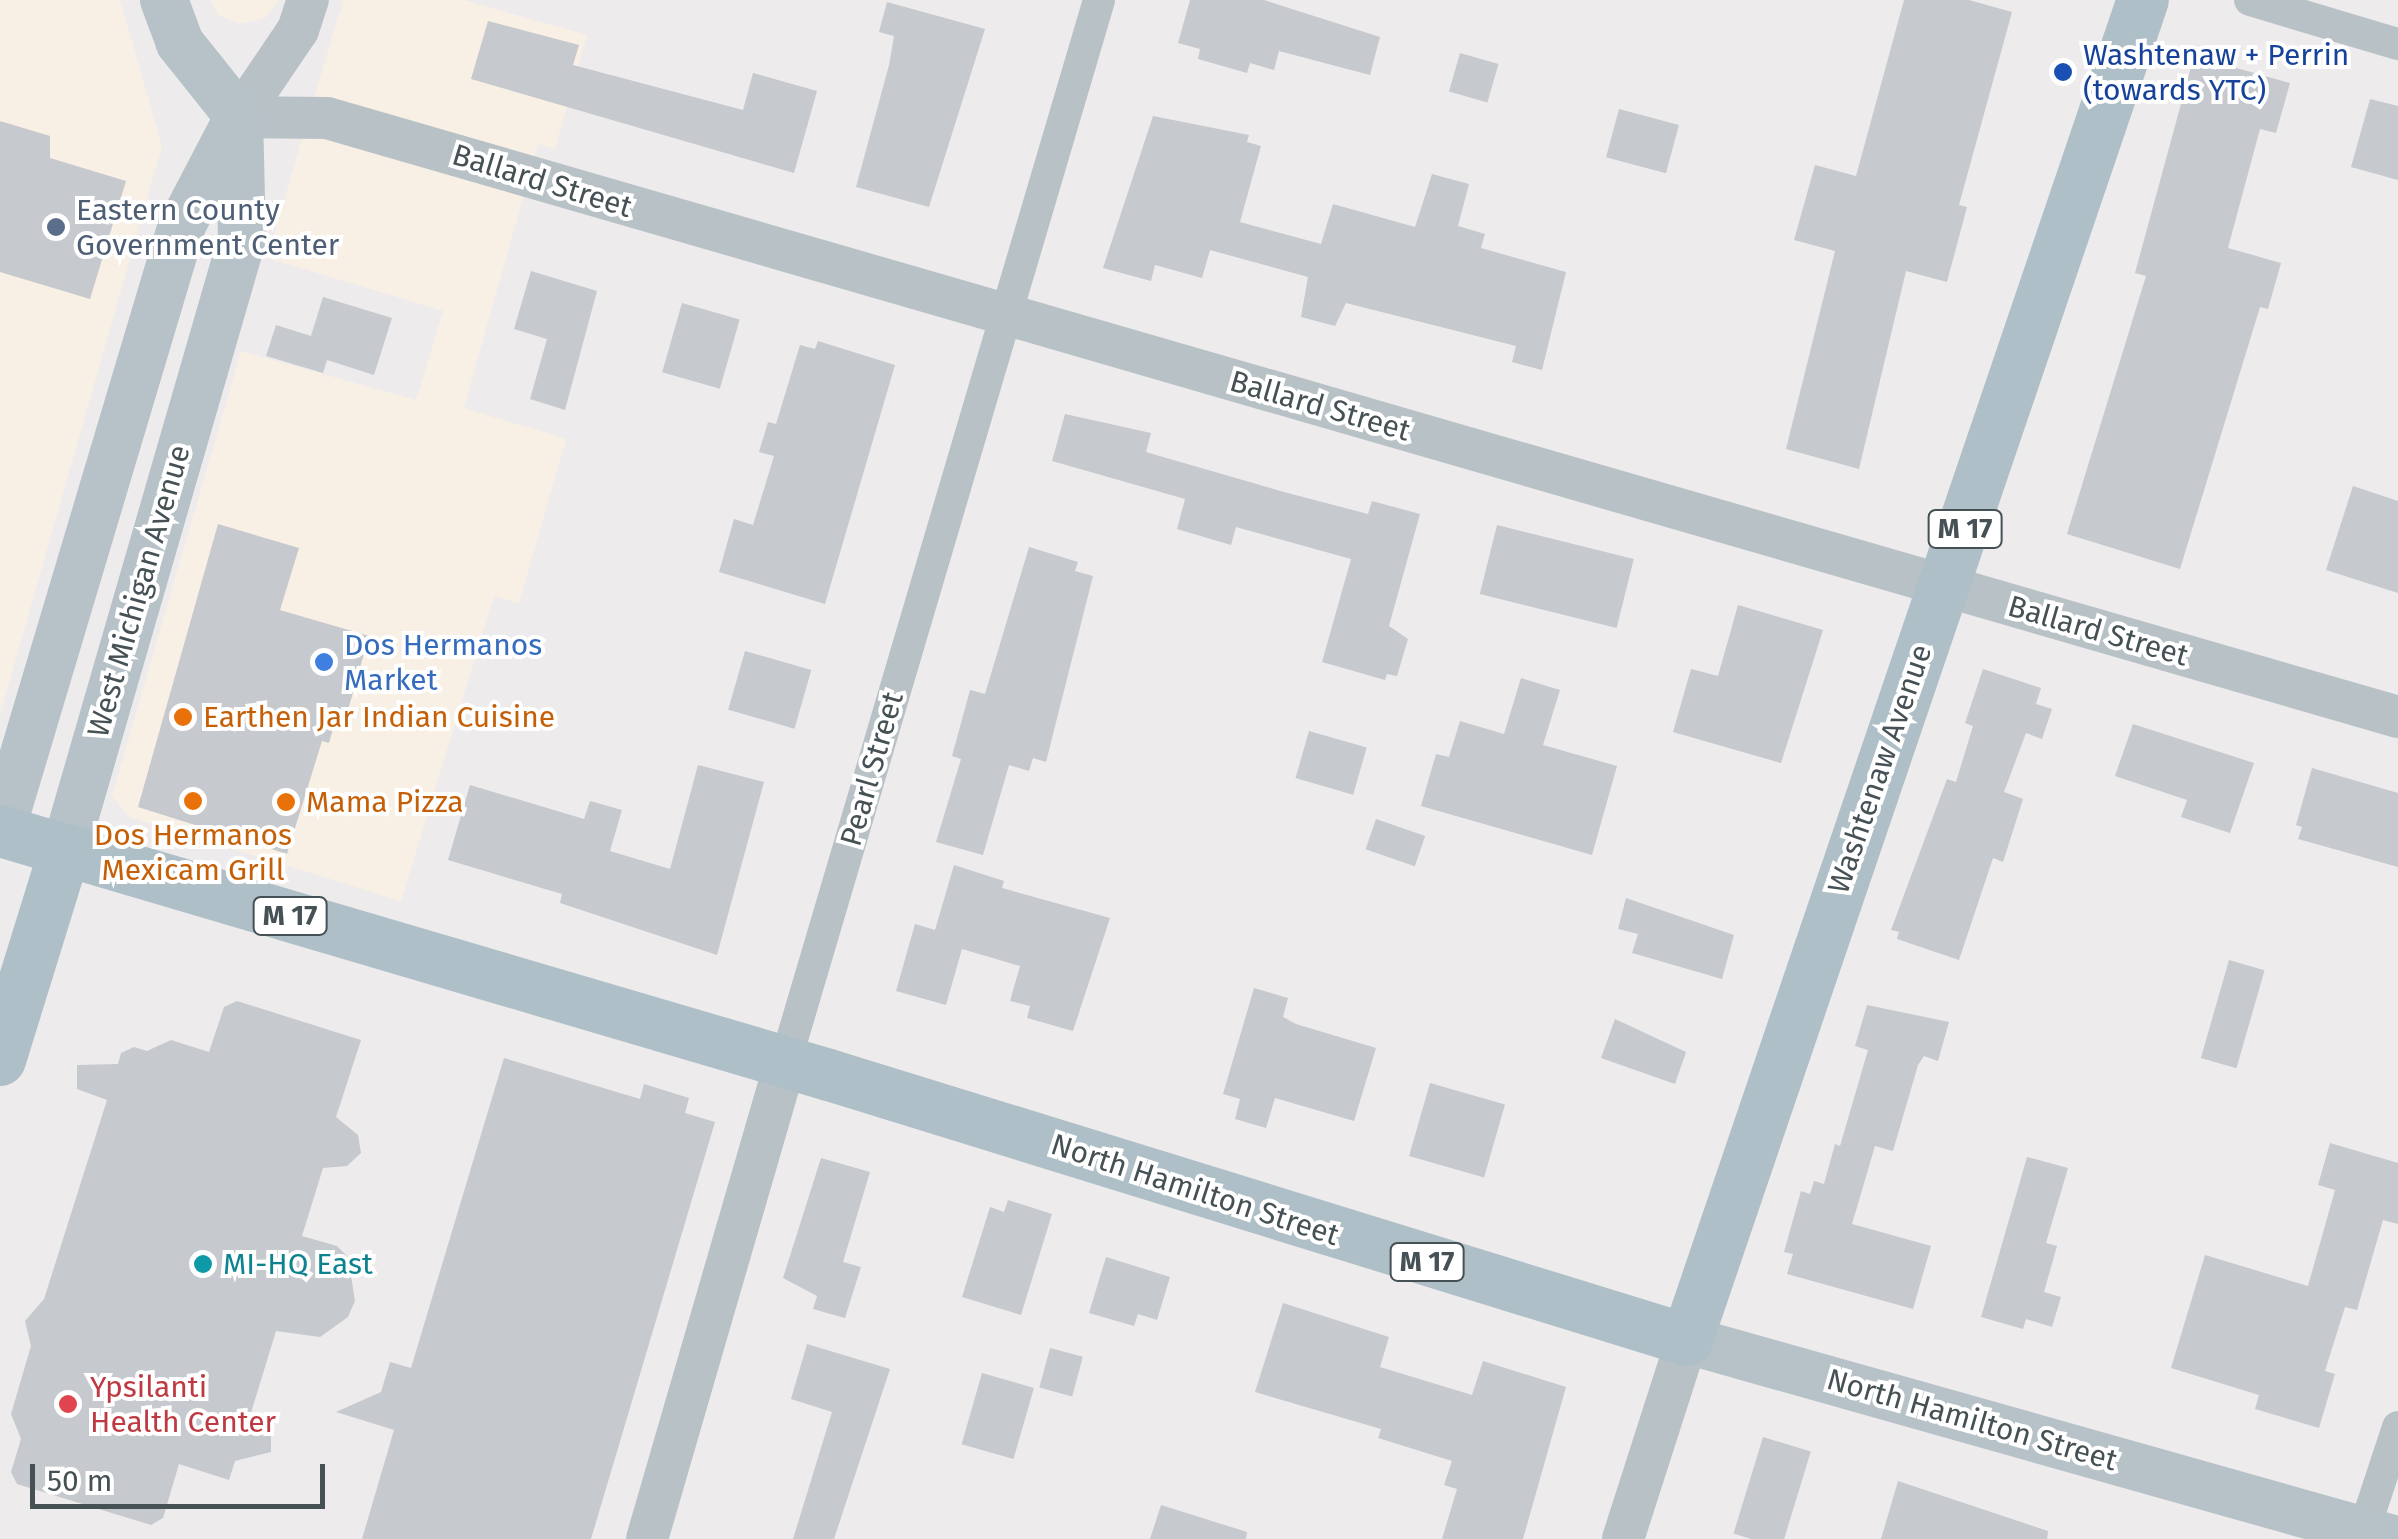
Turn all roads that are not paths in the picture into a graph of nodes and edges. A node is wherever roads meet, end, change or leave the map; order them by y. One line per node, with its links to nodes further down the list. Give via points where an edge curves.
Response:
1 (164, 0): 7 (main road, via 180,43)
2 (308, 0): 7 (street, via 298,30)
3 (1098, 0): 8 (street, Pearl Street)
4 (2143, 0): 9 (main road, Washtenaw Avenue / M 17)
5 (2250, 0): 6 (street)
6 (2398, 44)
7 (239, 117): 8 (street, Ballard Street, via 327,118); 11 (main road, West Michigan Avenue, via 182,225); 12 (main road, West Michigan Avenue, via 242,239)
8 (1004, 314): 9 (street, Ballard Street); 14 (street, Pearl Street)
9 (1944, 586): 10 (street, Ballard Street); 15 (main road, Washtenaw Avenue / M 17)
10 (2398, 717)
11 (0, 832): 12 (main road, North Hamilton Street)
12 (65, 850): 13 (main road, West Michigan Avenue); 14 (main road, North Hamilton Street / M 17)
13 (0, 1060)
14 (785, 1063): 15 (main road, North Hamilton Street / M 17); 18 (street, Pearl Street)
15 (1687, 1340): 17 (main road, North Hamilton Street); 19 (street, Washtenaw Avenue)
16 (2398, 1427): 17 (street)
17 (2372, 1536)
18 (648, 1539)
19 (1623, 1539)

